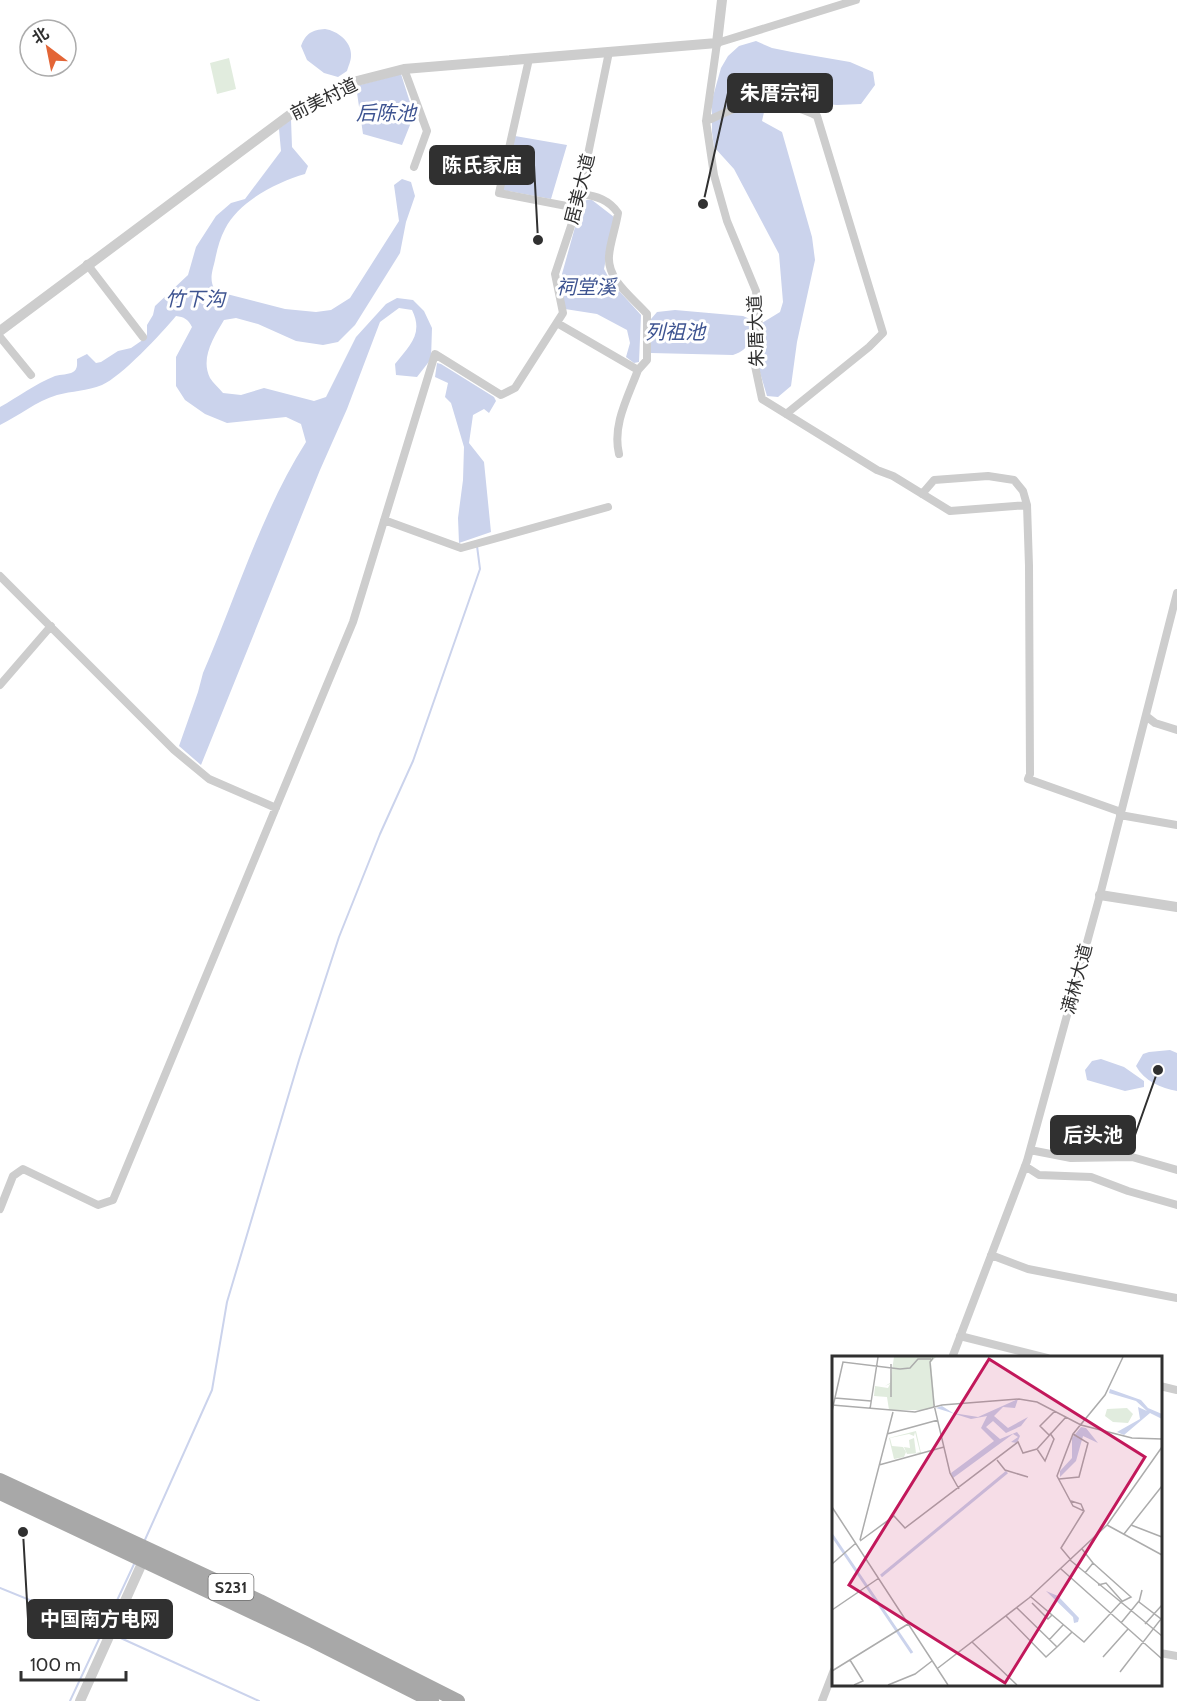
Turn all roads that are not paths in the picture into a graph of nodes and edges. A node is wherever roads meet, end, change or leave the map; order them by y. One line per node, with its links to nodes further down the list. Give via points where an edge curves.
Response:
1 (722, 0): 3 (street)
2 (856, 0): 3 (street)
3 (717, 43): 4 (street, 前美村道); 7 (street, 朱厝大道)
4 (609, 52): 5 (street, 前美村道); 9 (street, 居美大道)
5 (529, 59): 6 (street, 前美村道); 10 (street, via 499,193)
6 (404, 69): 8 (street, via 427,131); 11 (street, 前美村道, via 357,81 295,111)
7 (706, 121): 18 (street, 朱厝大道, via 714,175 727,221 756,291 759,328 755,366 762,399); 18 (street, via 756,102 788,105 817,116 883,333)
8 (414, 167)
9 (580, 195): 10 (street, 居美大道); 16 (street, via 602,198 618,213 609,254 613,277 647,314 647,360)
10 (577, 208): 12 (street, 居美大道, via 555,274 563,313)
11 (87, 264): 13 (street, 前美村道); 15 (street)
12 (557, 323): 16 (street); 23 (street, via 515,388 501,395 435,354)
13 (0, 331)
14 (0, 337): 17 (street)
15 (143, 337)
16 (638, 370): 19 (street, via 617,431)
17 (31, 375)
18 (786, 414): 20 (street, 朱厝大道)
19 (619, 454)
20 (924, 495): 21 (street, 朱厝大道, via 950,511); 21 (street, via 934,480 988,476 1014,480)
21 (1027, 505): 31 (street, via 1028,779)
22 (608, 507): 23 (street, via 461,548)
23 (384, 520): 30 (street, via 353,622)
24 (0, 576): 26 (street)
25 (1177, 593): 28 (street, 满林大道)
26 (51, 626): 27 (street); 30 (street, via 174,750 209,779)
27 (0, 685)
28 (1146, 716): 29 (street); 31 (street, 满林大道)
29 (1177, 730)
30 (276, 808): 39 (street, via 113,1200 98,1205 23,1169 13,1176)
31 (1120, 814): 32 (street); 33 (street, 满林大道)
32 (1177, 825)
33 (1100, 895): 34 (street); 35 (street, 满林大道)
34 (1177, 907)
35 (1030, 1150): 36 (street, 满林大道); 37 (street, via 1071,1158 1132,1158)
36 (1024, 1166): 38 (street, via 1039,1175 1091,1177); 40 (street, 满林大道)
37 (1177, 1170)
38 (1177, 1204)
39 (0, 1209)
40 (991, 1255): 41 (street, via 1028,1269); 42 (street, 满林大道)
41 (1177, 1298)
42 (960, 1336): 43 (street, 满林大道); 44 (street)
43 (953, 1356)
44 (1039, 1356)
45 (1162, 1386): 46 (street)
46 (1177, 1390)
47 (0, 1480): 55 (main road, S231, via 260,1601)
48 (0, 1494): 49 (main road, S231)
49 (143, 1561): 53 (street); 54 (main road, S231)
50 (1162, 1653): 51 (street)
51 (1177, 1656)
52 (832, 1675): 56 (street)
53 (80, 1701)
54 (432, 1701)
55 (458, 1701)
56 (822, 1701)

